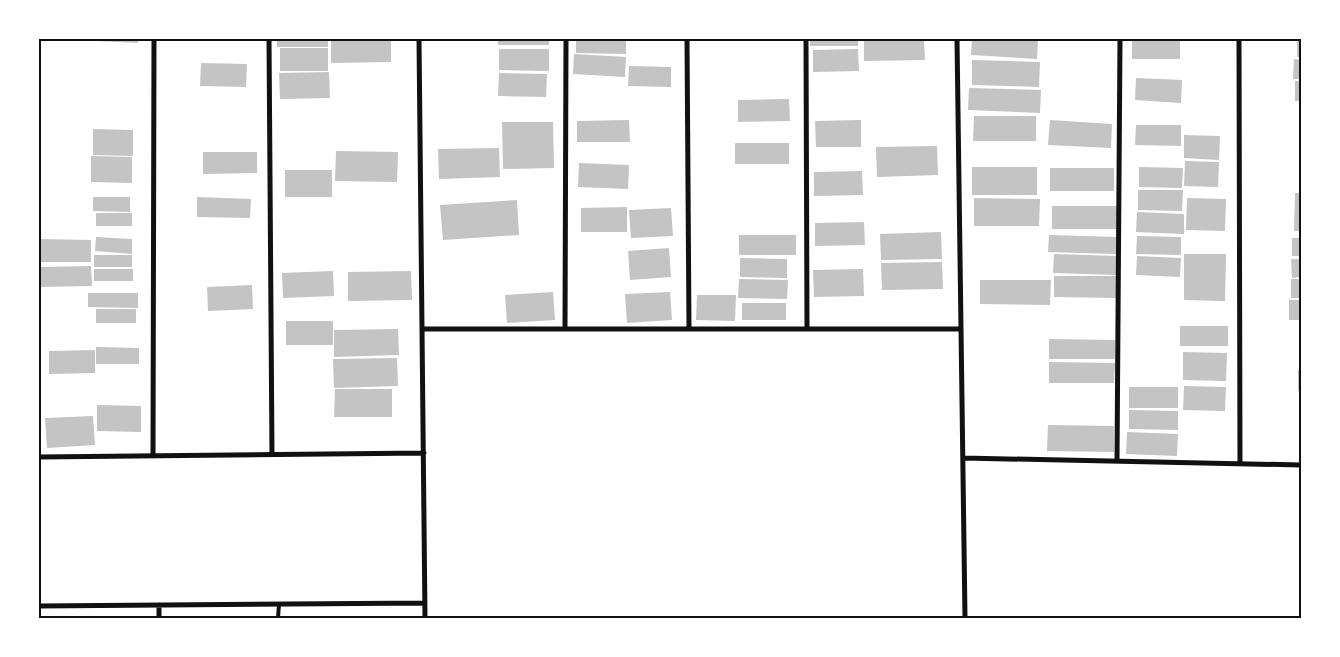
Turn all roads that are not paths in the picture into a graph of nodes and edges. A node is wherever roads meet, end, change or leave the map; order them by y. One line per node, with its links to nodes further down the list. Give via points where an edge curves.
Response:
1 (154, 39): 17 (street)
2 (269, 39): 16 (street)
3 (419, 39): 10 (street)
4 (566, 39): 11 (street)
5 (687, 39): 12 (street)
6 (806, 39): 13 (street)
7 (957, 39): 14 (street)
8 (1120, 39): 20 (street)
9 (1239, 39): 21 (street)
10 (422, 329): 11 (street); 15 (street)
11 (565, 329): 12 (street)
12 (689, 329): 13 (street)
13 (807, 329): 14 (street)
14 (961, 329): 19 (street)
15 (424, 453): 16 (street); 23 (street)
16 (272, 454): 17 (street)
17 (153, 456): 18 (street)
18 (39, 457)
19 (962, 458): 20 (street); 30 (street)
20 (1117, 461): 21 (street)
21 (1240, 464): 22 (street)
22 (1301, 465)
23 (425, 603): 24 (street); 29 (street)
24 (279, 604): 25 (street); 28 (lane)
25 (159, 605): 26 (street); 27 (street)
26 (39, 606)
27 (159, 618)
28 (278, 618)
29 (425, 618)
30 (965, 618)

